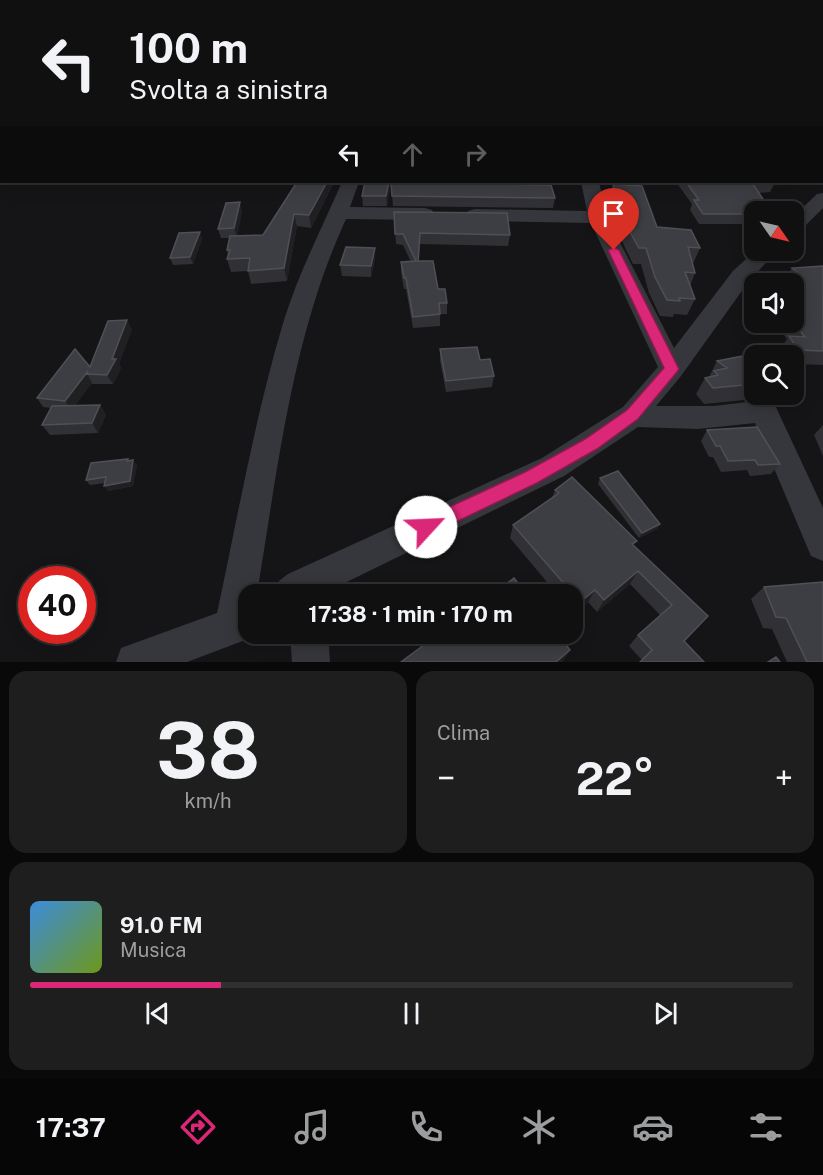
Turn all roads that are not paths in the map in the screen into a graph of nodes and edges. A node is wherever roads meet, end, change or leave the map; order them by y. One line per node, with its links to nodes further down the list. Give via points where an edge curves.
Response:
1 (350, 183): 4 (street)
2 (590, 183): 6 (street)
3 (823, 198): 5 (street)
4 (339, 213): 6 (street); 11 (street, via 316,261 296,320 273,420)
5 (804, 216)
6 (598, 217): 8 (street)
7 (757, 261): 8 (street, via 741,276)
8 (672, 369): 9 (street)
9 (633, 415): 10 (street, via 717,419 764,411); 12 (street, via 545,470)
10 (823, 545)
11 (247, 584)
12 (312, 584)
13 (238, 625): 15 (street)
14 (310, 644): 16 (street)
15 (135, 662)
16 (311, 662)

